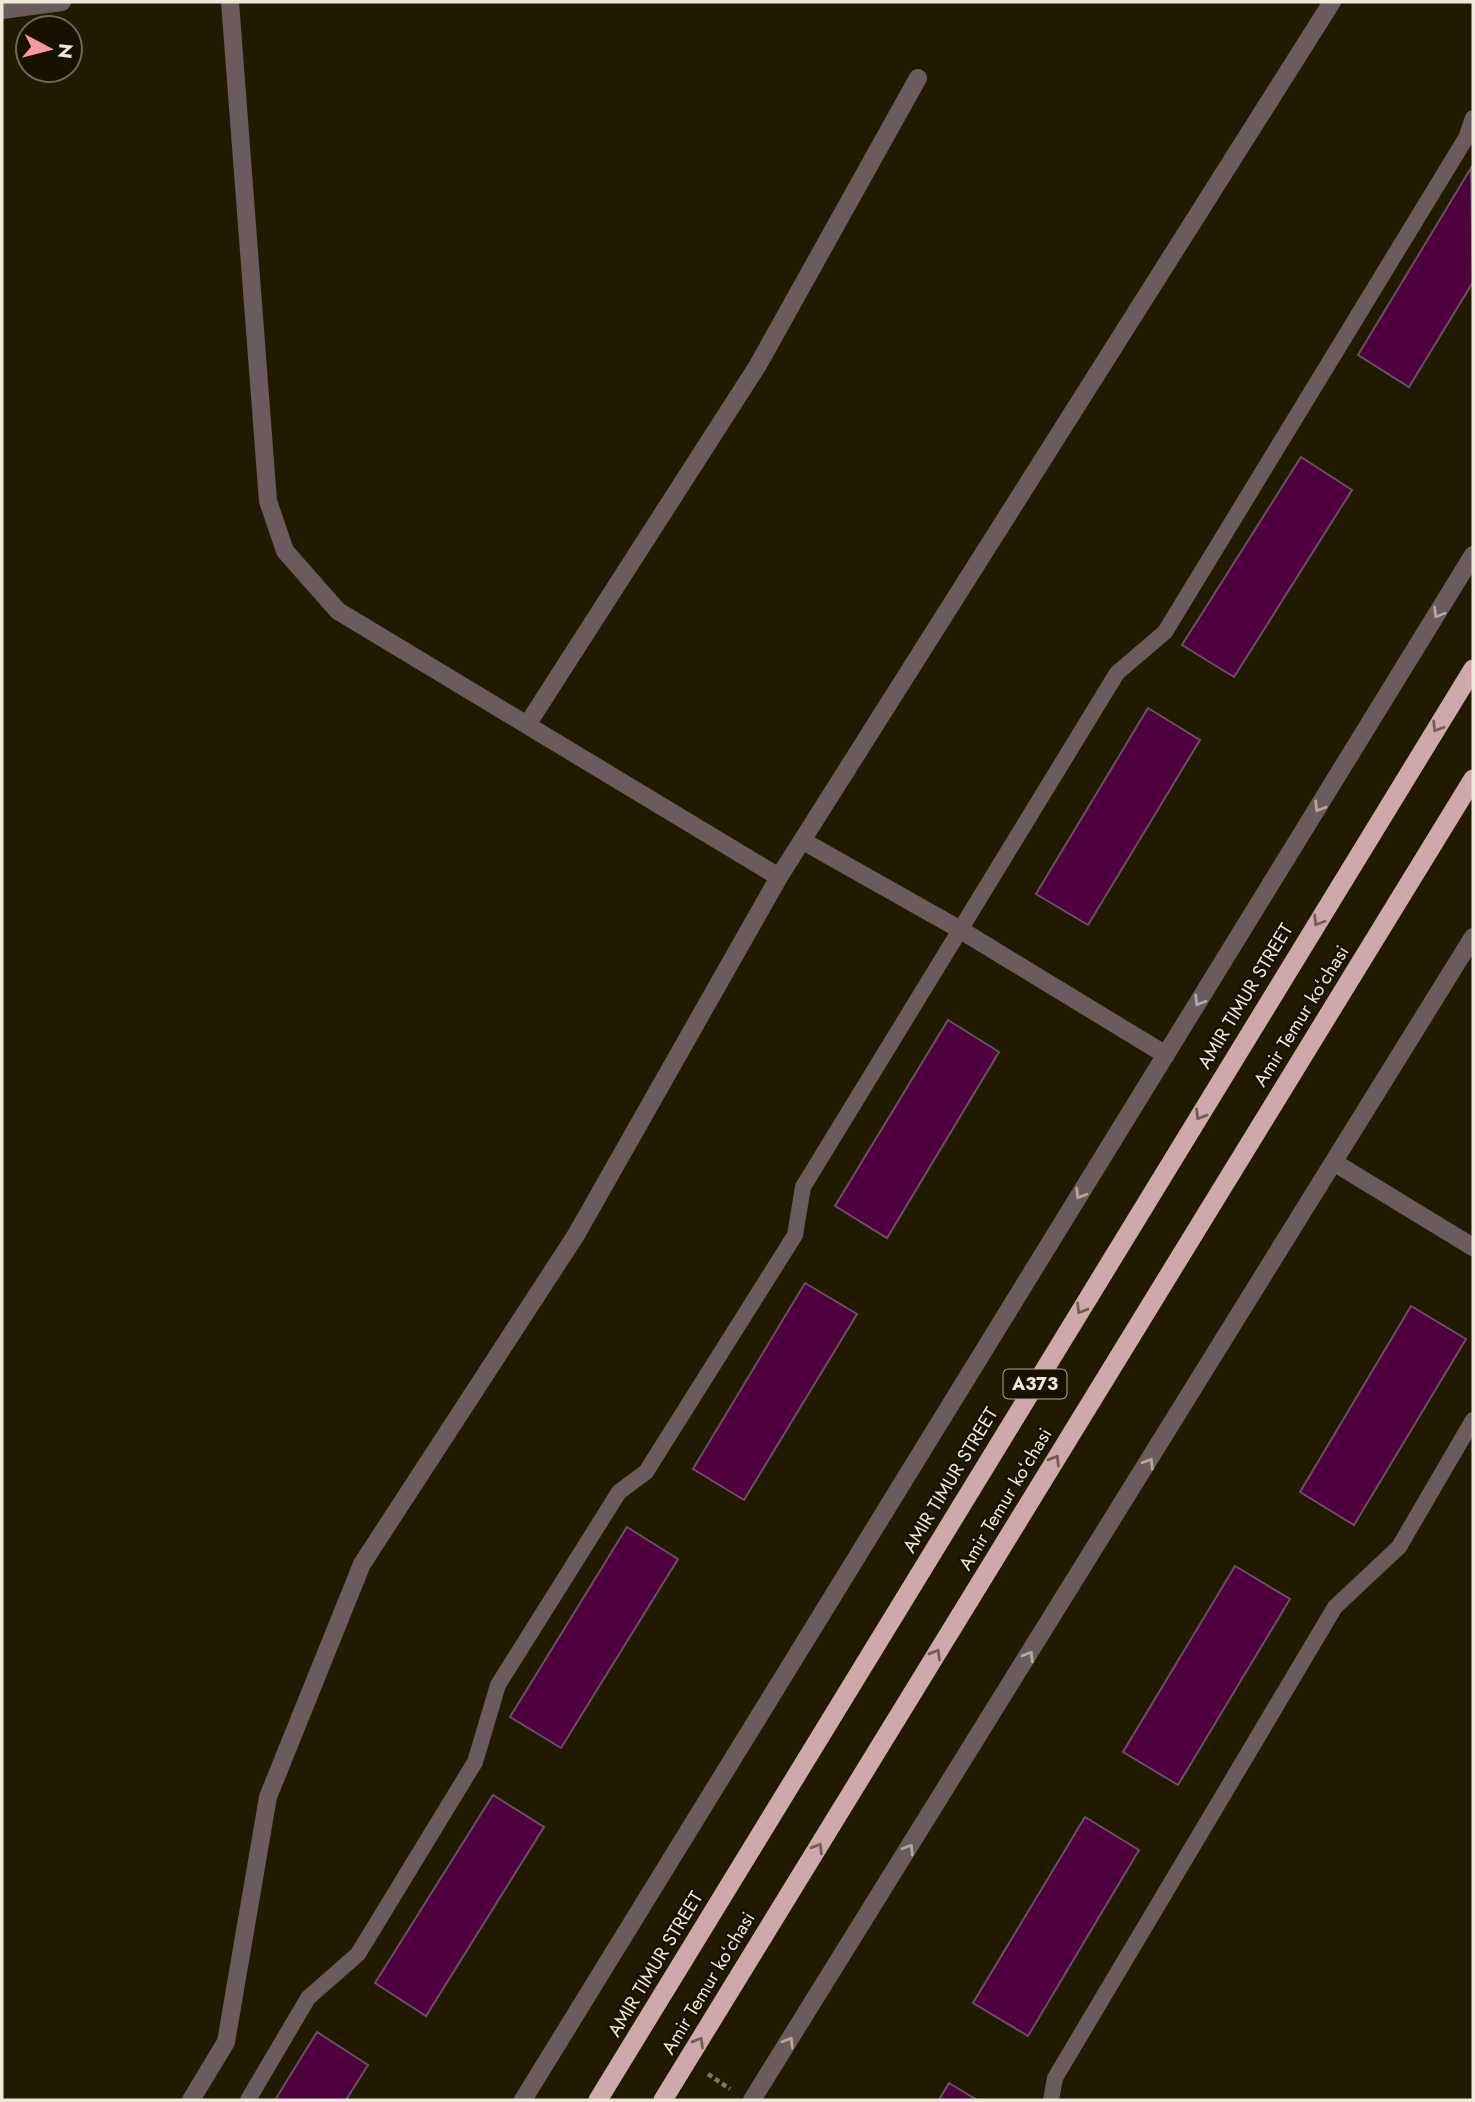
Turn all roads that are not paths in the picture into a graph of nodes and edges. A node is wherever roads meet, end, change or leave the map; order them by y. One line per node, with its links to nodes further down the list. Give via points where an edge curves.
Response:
1 (62, 2): 4 (street)
2 (230, 2): 9 (street, via 268,501 285,551 338,611)
3 (1332, 2): 11 (street)
4 (2, 10)
5 (918, 78): 9 (street, via 758,365)
6 (1473, 118): 13 (lane, via 1466,138 1165,632 1117,673)
7 (1473, 555): 15 (street, one-way to 15)
8 (1473, 669): 22 (highway, AMIR TIMUR STREET / A373, one-way to 22)
9 (527, 725): 12 (street)
10 (1473, 779): 23 (highway, Amir Temur koʻchasi / A373, one-way to 10)
11 (803, 841): 12 (street); 13 (street)
12 (779, 877): 19 (street, via 576,1235 362,1564 268,1797 226,2042)
13 (959, 929): 15 (street); 20 (lane, via 803,1187 795,1235 646,1472 619,1492 498,1685 475,1762 358,1954 308,1998)
14 (1473, 937): 16 (street)
15 (1166, 1055): 21 (street, one-way to 21)
16 (1335, 1163): 17 (street); 24 (street, one-way to 16)
17 (1473, 1247)
18 (1473, 1420): 25 (lane, via 1399,1547 1335,1607 1055,2078)
19 (191, 2100)
20 (248, 2100)
21 (523, 2100)
22 (598, 2100)
23 (663, 2100)
24 (752, 2100)
25 (1051, 2100)

